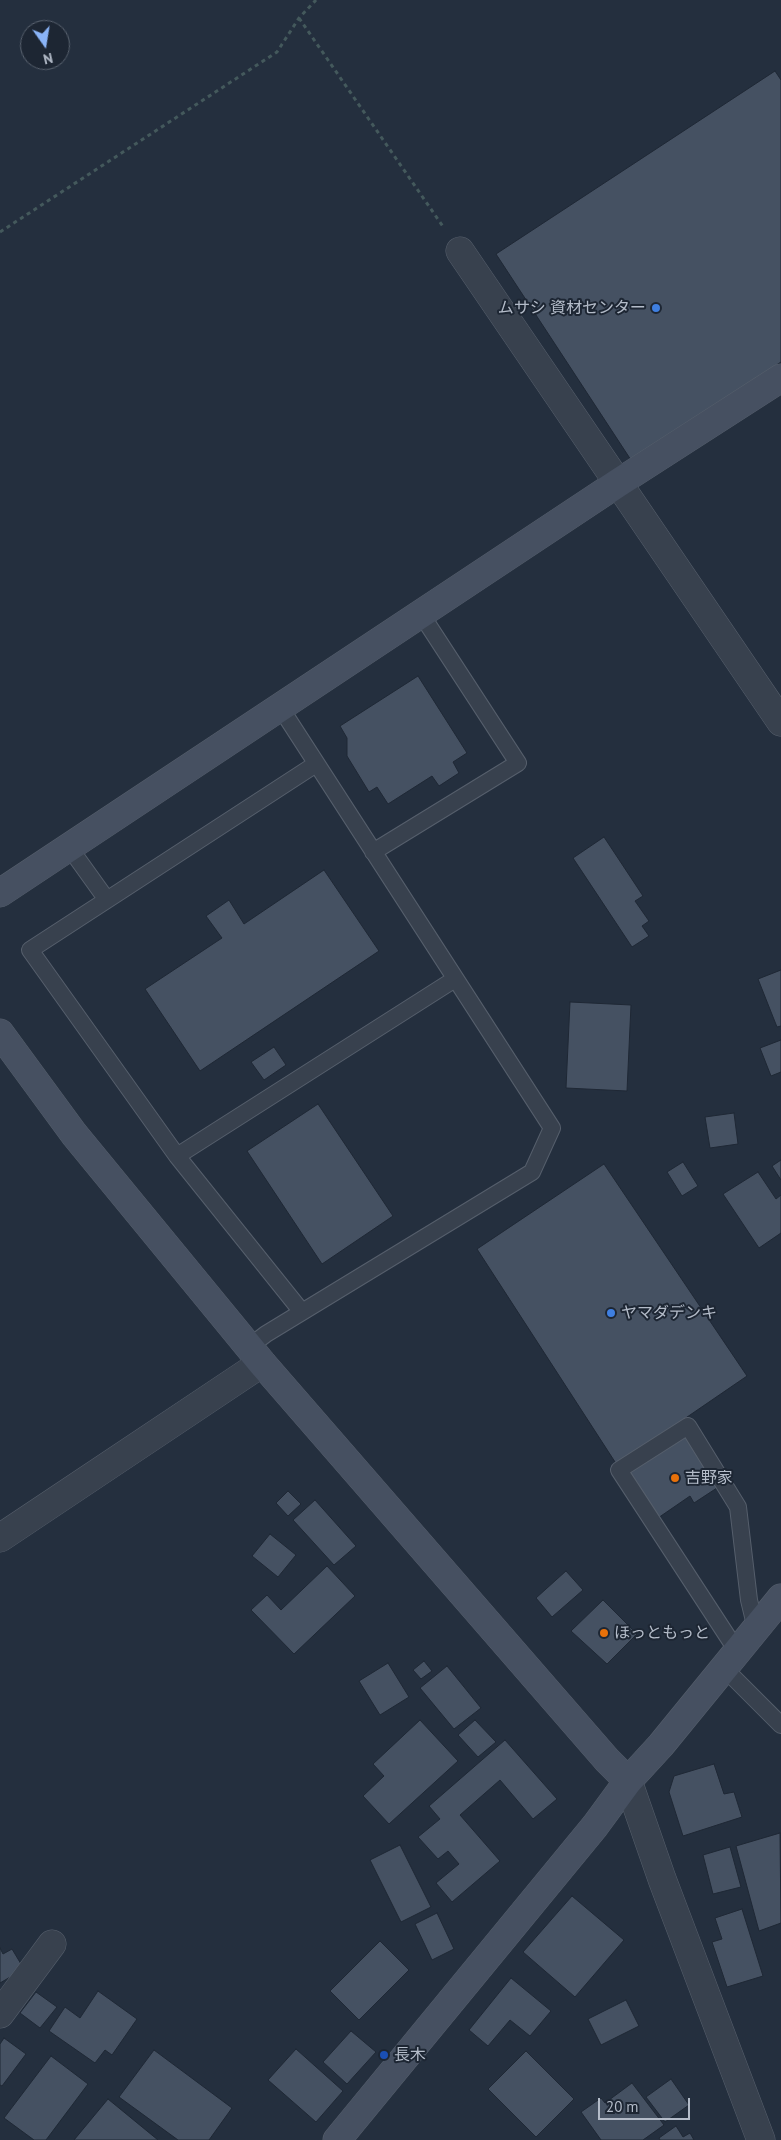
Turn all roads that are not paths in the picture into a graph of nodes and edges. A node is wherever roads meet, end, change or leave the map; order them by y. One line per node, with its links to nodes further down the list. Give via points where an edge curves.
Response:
1 (460, 251): 3 (street)
2 (781, 378): 3 (street)
3 (618, 483): 4 (street); 6 (street)
4 (421, 614): 5 (street); 9 (lane, via 518,762)
5 (280, 707): 7 (lane); 8 (street)
6 (781, 722)
7 (316, 764): 9 (lane); 11 (lane)
8 (69, 847): 10 (street); 11 (lane)
9 (373, 852): 12 (lane)
10 (0, 893)
11 (107, 900): 14 (lane, via 30,950)
12 (456, 979): 14 (lane); 15 (lane, via 552,1128 532,1172)
13 (0, 1033): 16 (street, via 74,1134)
14 (177, 1156): 15 (lane)
15 (302, 1312): 16 (lane, via 266,1334)
16 (256, 1355): 17 (street); 22 (street)
17 (0, 1538)
18 (781, 1598): 19 (street)
19 (756, 1629): 20 (street); 20 (lane, via 749,1600 738,1507 688,1426 619,1470)
20 (731, 1659): 21 (lane); 22 (street)
21 (781, 1724)
22 (628, 1781): 25 (street, via 595,1826); 26 (street)
23 (52, 1944): 24 (street)
24 (0, 2014)
25 (338, 2140)
26 (761, 2140)

